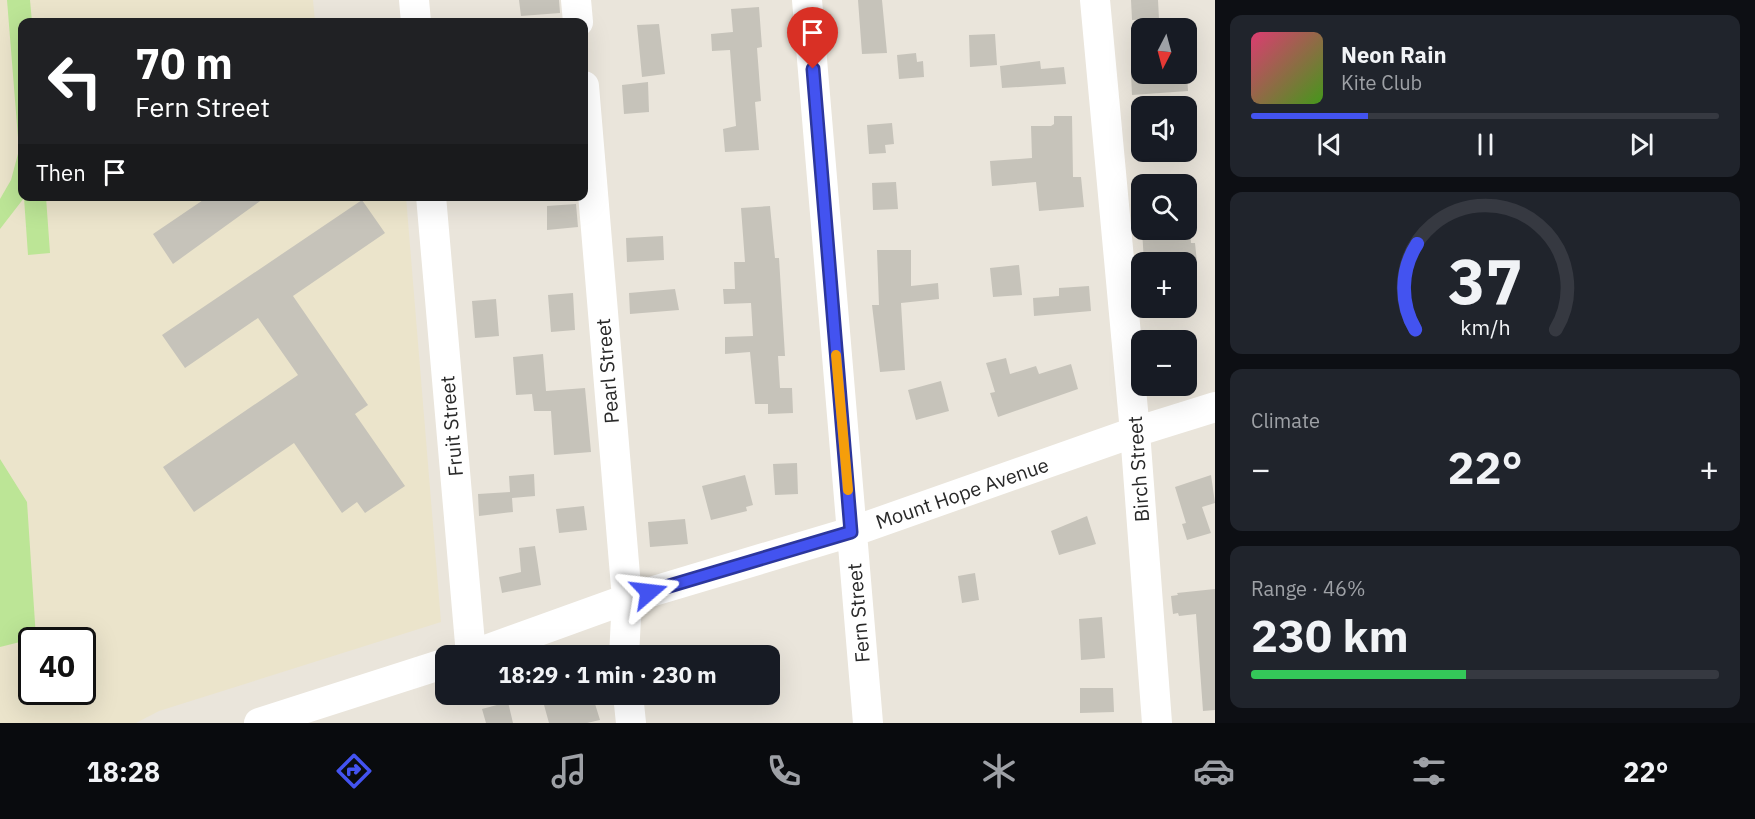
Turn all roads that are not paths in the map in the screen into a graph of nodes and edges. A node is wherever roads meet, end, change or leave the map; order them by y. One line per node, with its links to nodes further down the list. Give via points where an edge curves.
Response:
1 (414, 0): 5 (street)
2 (576, 0): 6 (street)
3 (807, 0): 11 (street, Fern Street)
4 (1095, 0): 10 (street, Birch Street)
5 (416, 18)
6 (578, 18)
7 (588, 134): 12 (street, Pearl Street)
8 (431, 201): 13 (street, Fruit Street)
9 (1215, 407): 10 (street, Mount Hope Avenue)
10 (1135, 432): 11 (street, Mount Hope Avenue); 21 (street, Birch Street)
11 (851, 532): 12 (street, Mount Hope Avenue); 20 (street, Fern Street)
12 (627, 599): 14 (street, Mount Hope Avenue); 15 (street, Pearl Street)
13 (469, 645)
14 (498, 645)
15 (625, 645)
16 (435, 667): 18 (street)
17 (629, 705): 19 (street)
18 (259, 723)
19 (631, 723)
20 (868, 723)
21 (1157, 723)

